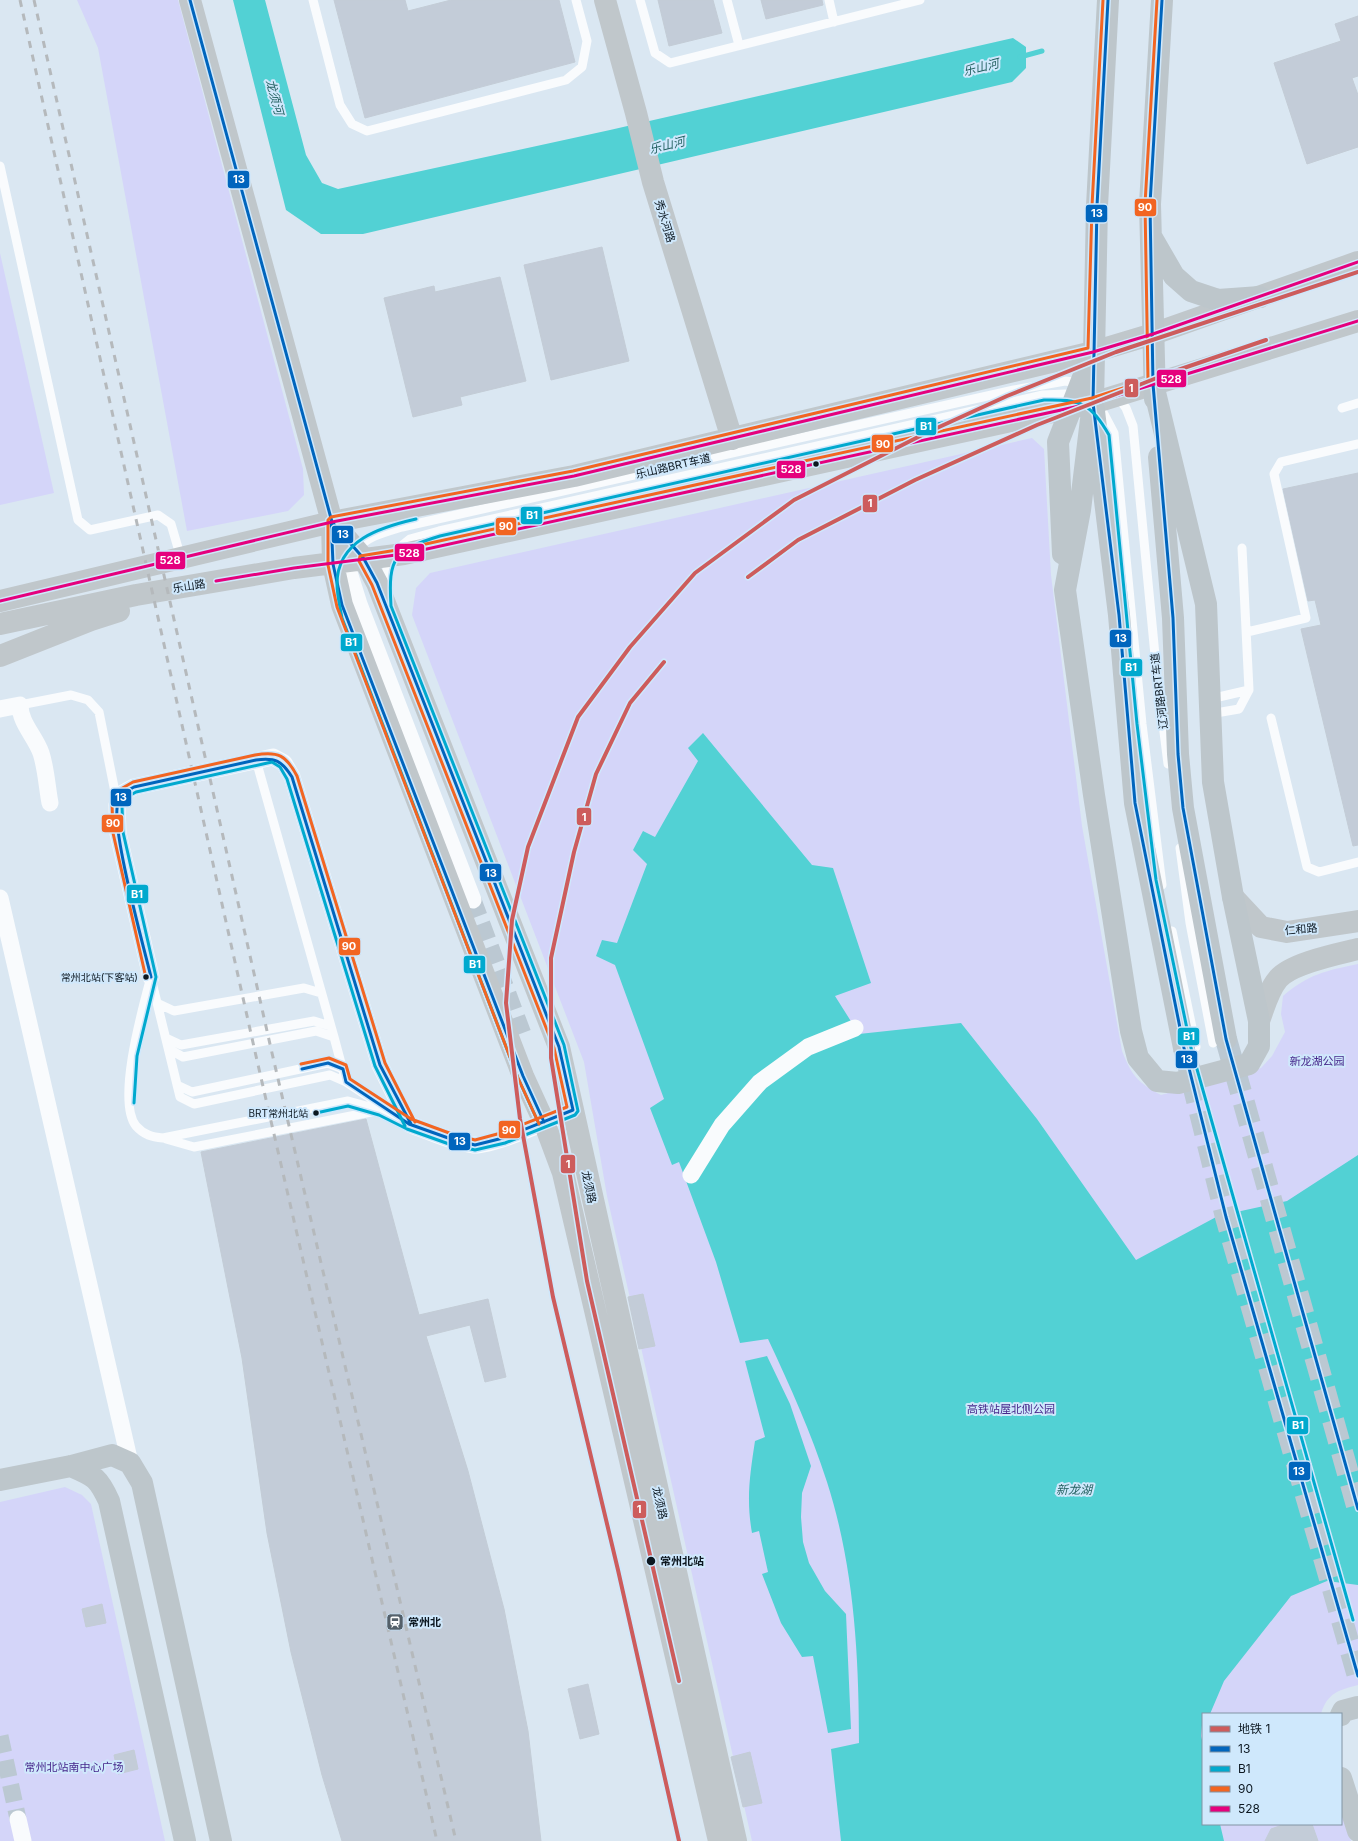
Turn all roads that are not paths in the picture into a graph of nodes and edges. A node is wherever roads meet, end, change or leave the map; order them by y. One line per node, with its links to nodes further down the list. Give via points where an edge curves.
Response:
1 (190, 0): 27 (street, 龙须路)
2 (313, 0): 3 (lane, via 340,105 352,124 367,131 566,80 582,67 587,41)
3 (576, 0)
4 (605, 0): 25 (street, 秀水河路, via 653,182)
5 (640, 0): 12 (lane, via 655,53 670,63)
6 (727, 0): 12 (lane)
7 (829, 0): 11 (lane)
8 (920, 0): 11 (lane)
9 (1108, 0): 19 (main road, via 1097,206)
10 (1162, 0): 14 (main road, via 1150,204)
11 (834, 22): 12 (lane)
12 (739, 45)
13 (0, 166): 30 (lane, via 78,520 90,530 158,515 171,524)
14 (1151, 238): 16 (main road, via 1174,276 1191,291 1218,300); 18 (main road)
15 (1358, 262): 16 (street)
16 (1260, 297): 18 (street)
17 (1358, 321): 20 (street, 乐山路)
18 (1153, 334): 19 (street); 20 (main road)
19 (1093, 352): 21 (main road); 25 (street)
20 (1153, 384): 22 (street, 乐山路); 41 (main road, via 1206,604); 62 (main road, via 1173,618 1178,754 1183,808)
21 (1078, 393): 22 (street, 乐山路); 29 (street, 乐山路); 31 (lane, 乐山路BRT车道, via 1014,390 402,527 360,544); 33 (main road, via 1080,510); 33 (main road, via 1058,442); 63 (main road, via 1119,615 1135,803)
22 (1117, 396): 62 (lane, 辽河路BRT车道, via 1126,408 1133,426 1157,676 1190,923)
23 (1358, 403): 24 (lane)
24 (1342, 408)
25 (732, 439): 27 (street, via 574,476)
26 (1358, 444): 37 (lane, via 1281,462 1274,474 1306,618)
27 (332, 522): 30 (street); 31 (street, 龙须路)
28 (1242, 548): 37 (lane)
29 (389, 556): 31 (street, 乐山路); 35 (lane, via 384,583)
30 (181, 558): 34 (street)
31 (350, 559): 32 (street, 乐山路); 35 (street, 龙须路, via 377,583); 50 (street, via 359,604); 70 (street, 龙须路, via 347,616 523,1076)
32 (215, 581): 36 (street, 乐山路); 38 (street, via 91,620)
33 (1065, 590): 57 (main road, via 1131,1031 1138,1058 1157,1081 1178,1083 1249,1064 1259,1046)
34 (0, 601)
35 (386, 607): 69 (street, 龙须路, via 559,1047)
36 (0, 624)
37 (1247, 632): 39 (lane)
38 (0, 656)
39 (1249, 690): 41 (lane); 41 (lane, via 1239,709)
40 (20, 705): 42 (street); 45 (street, via 20,716 33,735 41,754); 46 (lane, via 71,695 88,700 99,712)
41 (1210, 706): 48 (main road, via 1213,782)
42 (0, 709)
43 (1271, 718): 47 (lane, via 1307,867 1319,872)
44 (256, 760): 46 (street, via 134,787 123,793); 55 (lane); 71 (street, via 273,757 284,763 292,777 380,1064)
45 (50, 803)
46 (117, 805): 54 (street, via 118,833)
47 (1358, 862)
48 (1233, 897): 51 (street, 仁和路, via 1261,927 1287,932); 57 (main road)
49 (0, 898): 52 (street)
50 (473, 900)
51 (1358, 921)
52 (4, 936): 74 (street)
53 (1358, 949): 57 (street, via 1313,960 1278,978)
54 (151, 977): 56 (lane); 72 (lane, via 132,1055 129,1102 135,1125 148,1136)
55 (321, 993): 56 (lane, via 304,988 174,1011); 58 (lane)
56 (157, 1003): 61 (lane)
57 (1259, 1022)
58 (330, 1026): 60 (lane); 61 (lane, via 314,1021 181,1045)
59 (855, 1028): 73 (street, via 808,1047 760,1082 722,1125)
60 (334, 1037): 64 (lane, via 316,1031 183,1057); 65 (lane)
61 (166, 1038): 64 (lane)
62 (1220, 1041)
63 (1190, 1047)
64 (169, 1049): 67 (lane)
65 (343, 1070): 66 (lane); 67 (lane, via 328,1063 192,1092)
66 (346, 1082): 67 (lane, via 330,1075 194,1104 180,1096); 71 (lane)
67 (177, 1085)
68 (380, 1110): 71 (lane); 72 (lane, via 348,1101); 72 (lane, via 194,1147)
69 (573, 1110): 70 (street); 86 (street, 龙须路)
70 (544, 1122): 71 (street, via 503,1138 475,1145); 85 (street, 龙须路, via 563,1173)
71 (409, 1124)
72 (163, 1138)
73 (691, 1175)
74 (130, 1463): 75 (main road, via 112,1454); 84 (main road, via 142,1483)
75 (71, 1466): 76 (main road); 83 (main road, via 90,1474 101,1483 110,1500)
76 (0, 1480)
77 (1358, 1707): 78 (main road)
78 (1342, 1713)
79 (1342, 1781): 81 (main road)
80 (18, 1819): 82 (street)
81 (1358, 1831)
82 (23, 1841)
83 (185, 1841)
84 (221, 1841)
85 (719, 1841)
86 (736, 1841)

